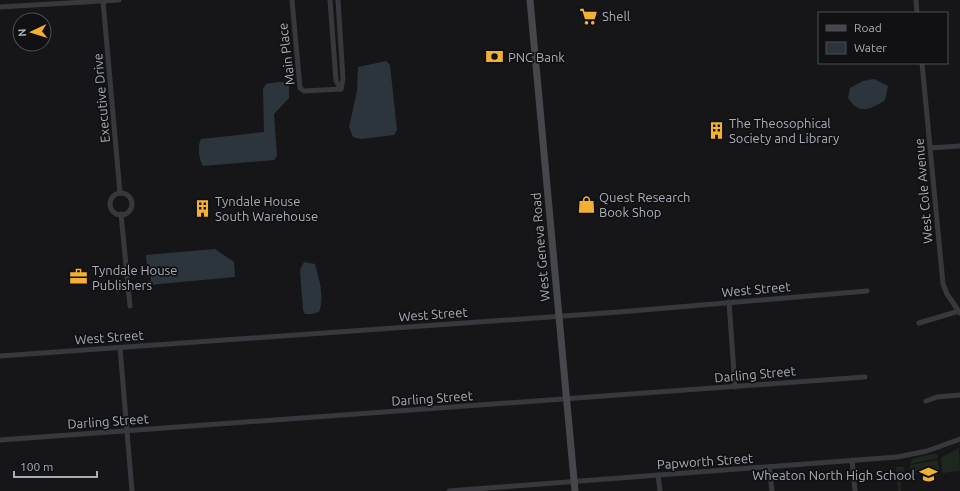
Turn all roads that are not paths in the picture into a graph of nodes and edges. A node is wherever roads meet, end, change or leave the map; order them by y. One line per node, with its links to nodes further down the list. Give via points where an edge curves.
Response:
1 (119, 0): 7 (street)
2 (292, 0): 11 (street, Main Place, via 300,88 304,92)
3 (330, 0): 11 (street, via 336,80)
4 (338, 0): 11 (street, via 343,79)
5 (530, 0): 20 (main road, West Geneva Road)
6 (916, 0): 9 (street)
7 (103, 1): 8 (street); 14 (street, Executive Drive)
8 (0, 7)
9 (918, 12)
10 (922, 64): 13 (street, West Cole Avenue)
11 (341, 89)
12 (960, 146): 13 (street)
13 (930, 148): 19 (street, West Cole Avenue, via 943,284)
14 (120, 193): 15 (street, via 112,199 111,206 115,212); 15 (street, via 127,194 132,203 130,210)
15 (121, 214): 18 (street)
16 (867, 291): 17 (street, West Street)
17 (729, 302): 20 (street, West Street); 25 (street)
18 (130, 306)
19 (959, 312): 21 (street)
20 (559, 315): 22 (street, West Street); 27 (main road, West Geneva Road)
21 (919, 323)
22 (120, 348): 23 (street, West Street); 29 (street)
23 (0, 356)
24 (865, 377): 25 (street, Darling Street)
25 (735, 387): 27 (street, Darling Street)
26 (960, 395): 28 (street, via 937,397)
27 (567, 400): 29 (street, Darling Street); 35 (main road, West Geneva Road)
28 (926, 401)
29 (128, 431): 31 (street, Darling Street); 36 (street)
30 (960, 439): 32 (street, Papworth Street, via 909,455)
31 (0, 440)
32 (852, 460): 33 (street, Papworth Street); 41 (street)
33 (769, 467): 34 (street, Papworth Street); 40 (street)
34 (658, 475): 35 (street, Papworth Street); 39 (street)
35 (574, 482): 37 (street, Papworth Street); 38 (main road, West Geneva Road)
36 (132, 491)
37 (449, 491)
38 (575, 491)
39 (660, 491)
40 (772, 491)
41 (855, 491)

